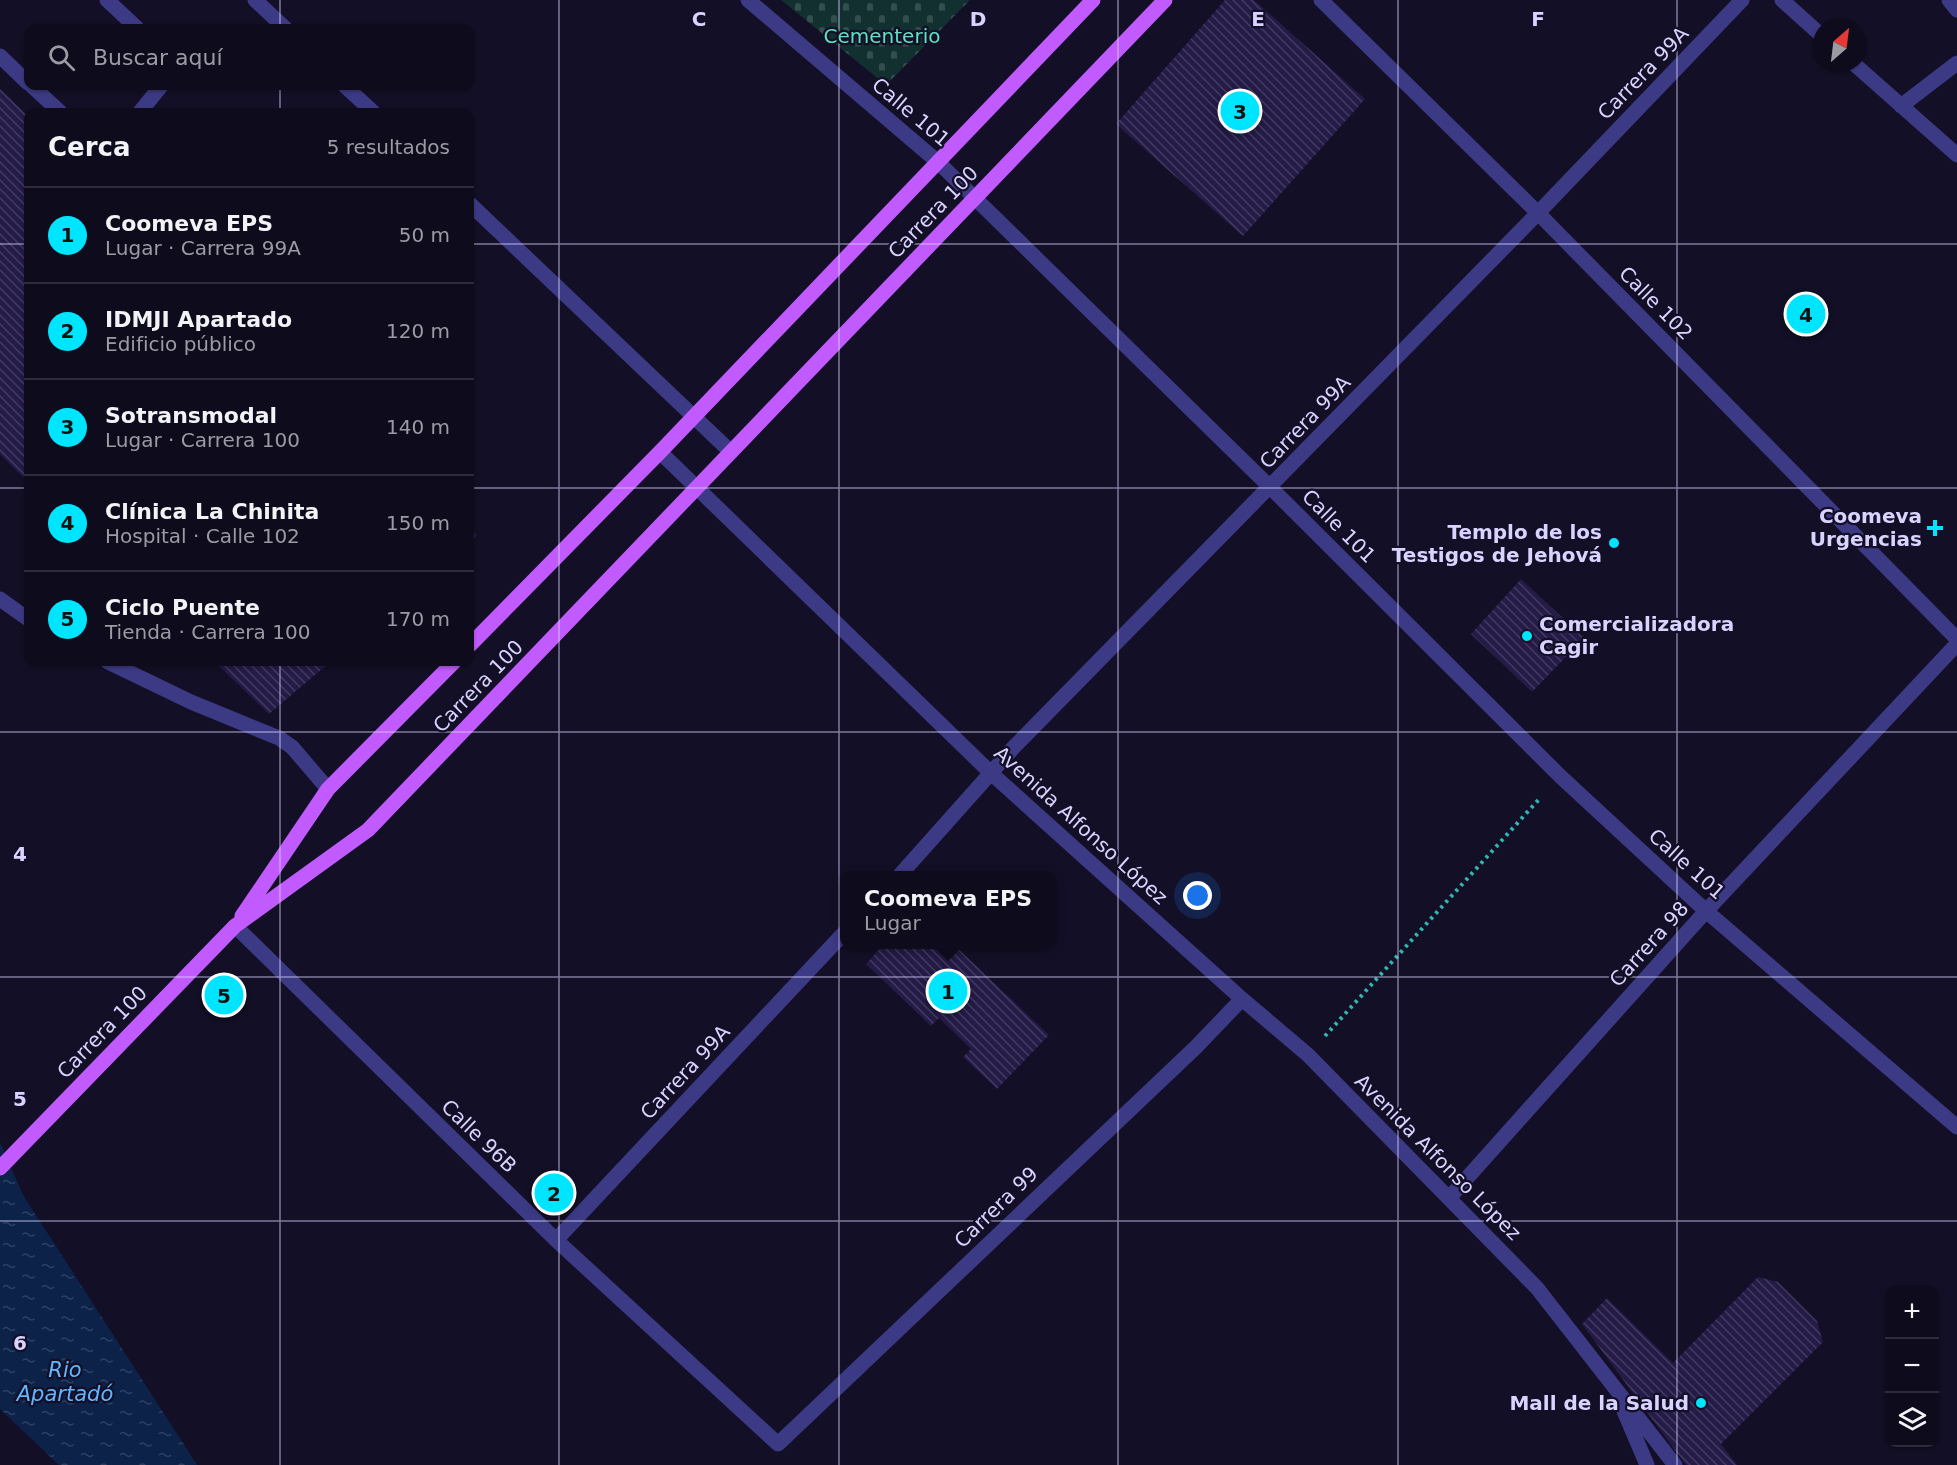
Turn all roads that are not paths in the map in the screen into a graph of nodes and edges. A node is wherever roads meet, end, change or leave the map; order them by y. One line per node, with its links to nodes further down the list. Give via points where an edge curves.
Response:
1 (107, 0): 11 (street)
2 (255, 0): 12 (street)
3 (748, 0): 26 (street, Calle 101)
4 (1094, 0): 26 (main road, Carrera 100)
5 (1165, 0): 27 (main road, Carrera 100)
6 (1321, 0): 29 (street, Calle 102)
7 (1742, 0): 29 (street, Carrera 99A)
8 (1782, 0): 13 (street)
9 (1949, 0): 10 (street)
10 (1957, 10)
11 (133, 24)
12 (281, 24)
13 (1813, 28)
14 (0, 56): 17 (street)
15 (1957, 63): 21 (street)
16 (1863, 72): 21 (street)
17 (24, 78)
18 (36, 90): 22 (street)
19 (158, 90): 23 (street)
20 (349, 90): 24 (street)
21 (1901, 106): 25 (street)
22 (56, 108)
23 (143, 108)
24 (369, 108)
25 (1957, 155)
26 (938, 162): 27 (street, Calle 101); 30 (main road, Carrera 100)
27 (975, 198): 32 (main road, Carrera 100); 34 (street, Calle 101)
28 (474, 208): 30 (street)
29 (1538, 213): 34 (street, Carrera 99A); 37 (street, Calle 102)
30 (693, 417): 31 (main road, Carrera 100); 32 (street)
31 (660, 452): 33 (street, Avenida Alfonso López); 38 (main road, Carrera 100)
32 (731, 452): 33 (main road, Carrera 100)
33 (697, 488): 42 (street, Avenida Alfonso López); 46 (main road, Carrera 100, via 368,830)
34 (1270, 488): 42 (street, Carrera 99A, via 1014,747); 45 (street, Calle 101, via 1560,776)
35 (0, 599): 36 (street)
36 (24, 616)
37 (1957, 639)
38 (474, 641)
39 (1957, 644): 45 (street, Carrera 98)
40 (116, 666): 43 (street, via 279,738 292,747)
41 (450, 666): 43 (main road, Carrera 100)
42 (992, 774): 44 (street, Carrera 99A); 48 (street, Avenida Alfonso López)
43 (328, 789): 46 (main road, Carrera 100)
44 (904, 871)
45 (1706, 911): 49 (street, Calle 101); 51 (street, Carrera 98)
46 (235, 926): 50 (main road, Carrera 100); 52 (street, Calle 96B)
47 (840, 937): 52 (street, Carrera 99A)
48 (1242, 999): 51 (street, Avenida Alfonso López, via 1308,1055); 54 (street, Carrera 99)
49 (1957, 1127)
50 (0, 1168)
51 (1450, 1197): 53 (street, Avenida Alfonso López, via 1537,1288)
52 (556, 1240): 54 (street, Calle 96B)
53 (1616, 1391): 55 (street, Avenida Alfonso López); 56 (street, Avenida Alfonso López)
54 (778, 1444)
55 (1647, 1465)
56 (1675, 1465)

